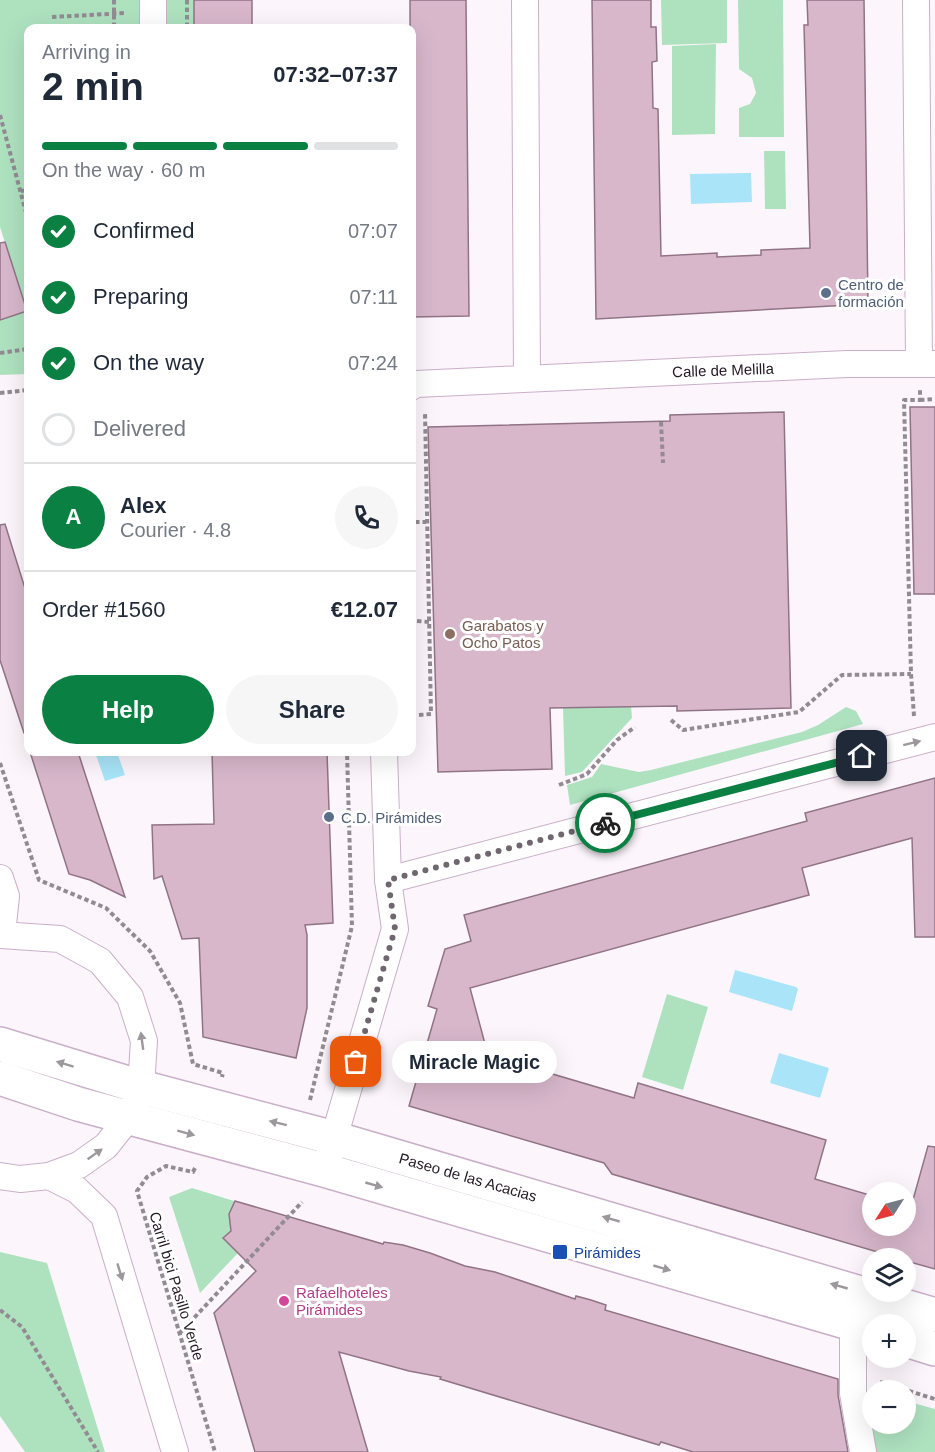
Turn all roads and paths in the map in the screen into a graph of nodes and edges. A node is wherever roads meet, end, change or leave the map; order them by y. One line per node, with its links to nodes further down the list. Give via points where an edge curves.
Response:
1 (114, 0): 5 (path)
2 (187, 0): 9 (path)
3 (525, 0): 17 (street)
4 (916, 0): 16 (street, Calle de Melilla)
5 (114, 13): 6 (path); 7 (path); 8 (path)
6 (153, 14)
7 (52, 16)
8 (114, 24)
9 (187, 24)
10 (0, 115): 11 (path)
11 (21, 191): 12 (path); 13 (path)
12 (24, 191)
13 (24, 203)
14 (24, 350): 15 (path)
15 (0, 353)
16 (927, 364): 17 (street, Calle de Melilla)
17 (526, 378): 18 (street, Calle de Melilla)
18 (416, 385)
19 (24, 390): 20 (path)
20 (0, 393)
21 (935, 399): 22 (path)
22 (920, 400)
23 (425, 412): 28 (path)
24 (905, 414): 31 (path)
25 (661, 422): 26 (path)
26 (663, 463)
27 (416, 522): 28 (path)
28 (426, 522): 30 (path)
29 (417, 621): 30 (path)
30 (429, 621): 33 (path, via 431,714)
31 (911, 674): 32 (path); 34 (path, via 842,675 799,712 683,730)
32 (912, 710)
33 (419, 715)
34 (670, 720)
35 (635, 728): 40 (path, via 617,740 587,774)
36 (935, 737): 42 (street, one-way to 36)
37 (347, 756): 50 (path, via 352,926)
38 (384, 756): 42 (street)
39 (0, 763): 45 (path, via 39,880 106,908 150,951 180,1003 194,1064)
40 (559, 785)
41 (0, 878): 43 (street, via 6,896)
42 (388, 880): 52 (street, via 395,929)
43 (1, 935): 49 (street, one-way to 43, via 141,1030 130,997 100,961 60,939)
44 (0, 1044): 49 (main road, Paseo de las Acacias, one-way to 44)
45 (223, 1073): 46 (path); 48 (path)
46 (234, 1077)
47 (0, 1078): 51 (main road)
48 (220, 1082)
49 (141, 1088): 51 (street); 52 (main road, Paseo de las Acacias, one-way to 49)
50 (309, 1104)
51 (129, 1117): 53 (main road, one-way to 53); 56 (street, one-way to 51, via 80,1165 106,1146)
52 (334, 1138): 53 (street); 59 (main road, Paseo de las Acacias, one-way to 52)
53 (324, 1170): 60 (main road, one-way to 60)
54 (193, 1172): 62 (path, Carril bici Pasillo Verde, via 166,1166 147,1177 137,1191)
55 (0, 1176): 56 (street)
56 (49, 1176): 68 (street, one-way to 68, via 77,1190 104,1216)
57 (302, 1202): 62 (path)
58 (0, 1310): 67 (path, via 22,1327)
59 (935, 1315)
60 (862, 1327)
61 (862, 1332): 65 (street)
62 (179, 1334): 69 (path, Carril bici Pasillo Verde)
63 (916, 1343): 64 (main road)
64 (935, 1349)
65 (853, 1374): 66 (path); 70 (street)
66 (935, 1399)
67 (98, 1452)
68 (175, 1452)
69 (215, 1452)
70 (863, 1452)

